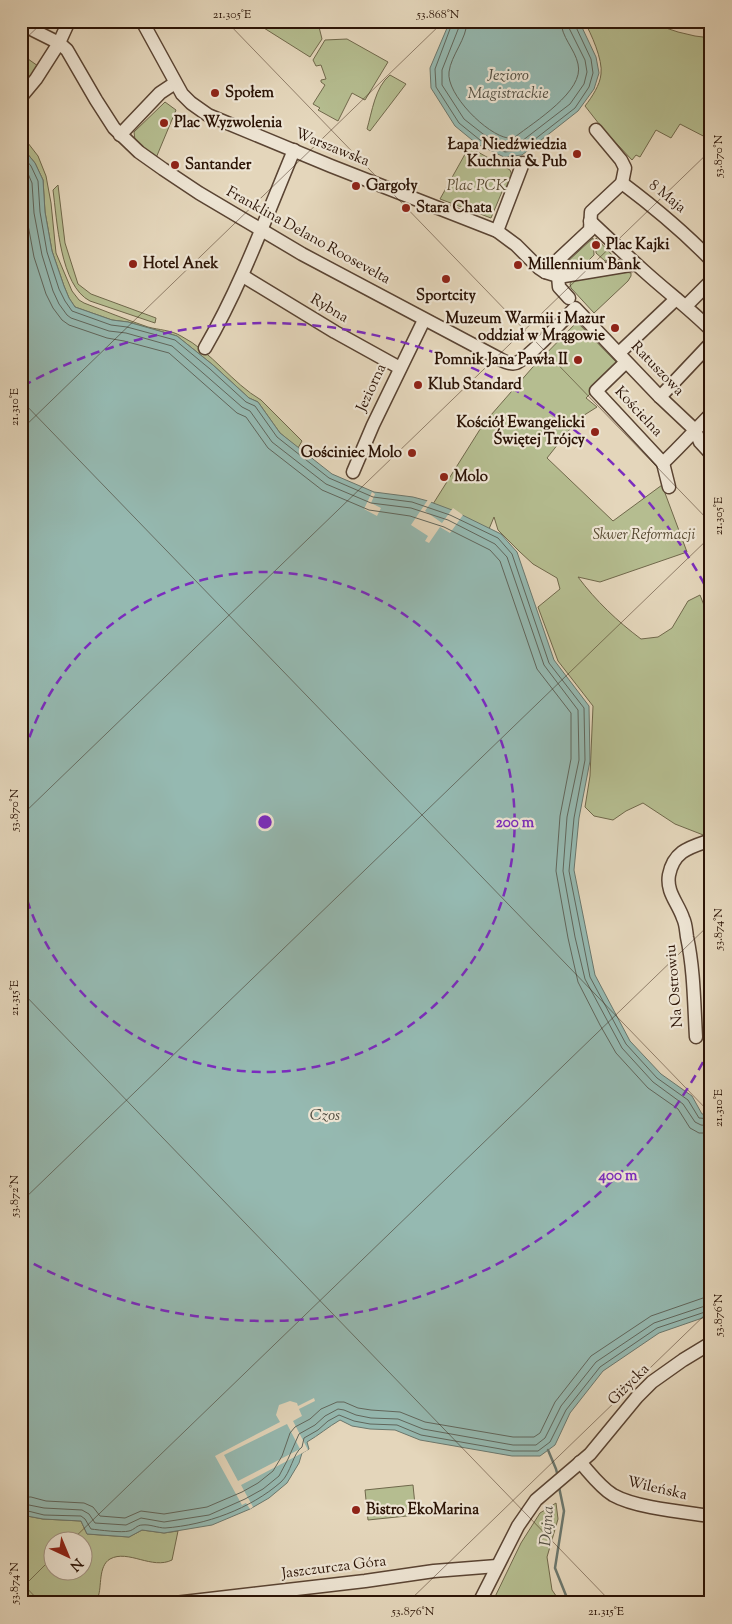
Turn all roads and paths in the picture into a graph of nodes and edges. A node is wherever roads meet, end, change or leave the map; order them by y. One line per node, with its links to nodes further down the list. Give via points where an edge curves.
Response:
1 (69, 21): 4 (street)
2 (142, 21): 5 (street, Warszawska)
3 (21, 24): 4 (street)
4 (60, 43): 6 (street); 8 (street, Franklina Delano Roosevelta)
5 (175, 83): 8 (street); 9 (street, Warszawska, via 200,111)
6 (21, 97)
7 (596, 130): 11 (street, via 625,168)
8 (120, 135): 13 (street, Franklina Delano Roosevelta, via 162,169)
9 (294, 150): 13 (street); 14 (street, Warszawska)
10 (522, 163): 14 (street)
11 (622, 183): 12 (street, via 591,212); 15 (street, 8 Maja, via 689,237)
12 (590, 220): 16 (street); 17 (street, via 590,230)
13 (261, 230): 18 (street); 22 (street, Franklina Delano Roosevelta)
14 (497, 231): 17 (street, Ratuszowa, via 536,265)
15 (711, 260)
16 (636, 264): 17 (street); 21 (street)
17 (552, 274): 20 (street, Ratuszowa)
18 (243, 276): 25 (street); 27 (street, Rybna)
19 (711, 280): 21 (street)
20 (572, 303): 22 (street, Franklina Delano Roosevelta, via 535,348 516,363 503,361); 26 (street, Ratuszowa)
21 (681, 303): 23 (street); 26 (street)
22 (424, 320): 27 (street, Jeziorna)
23 (711, 330)
24 (711, 343): 28 (street)
25 (204, 348)
26 (622, 358): 28 (street, Ratuszowa); 32 (street, Kościelna, via 596,391)
27 (400, 368): 33 (street, Jeziorna)
28 (660, 397): 30 (street, Ratuszowa)
29 (711, 414): 30 (street)
30 (694, 430): 31 (street, Ratuszowa); 32 (street, via 689,439)
31 (711, 454)
32 (663, 462): 34 (street)
33 (352, 472)
34 (669, 487)
35 (711, 840): 36 (street, Na Ostrowiu, via 685,849 674,860 669,882 684,919 692,958)
36 (696, 1037)
37 (711, 1343): 38 (street, Giżycka, via 652,1382)
38 (580, 1462): 39 (street, Wileńska, via 612,1495 631,1503); 40 (street, Giżycka, via 536,1500)
39 (711, 1516)
40 (497, 1566): 41 (street, Jaszczurcza Góra); 42 (street)
41 (175, 1603)
42 (479, 1603)

